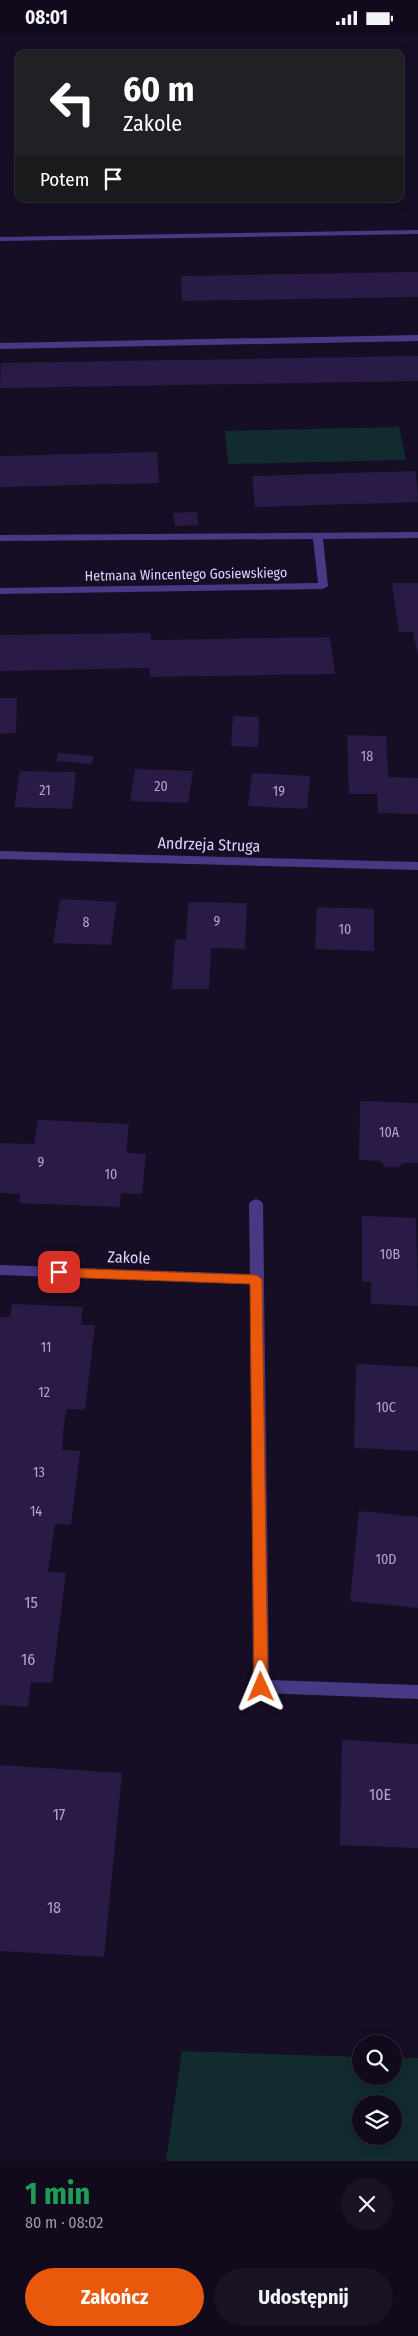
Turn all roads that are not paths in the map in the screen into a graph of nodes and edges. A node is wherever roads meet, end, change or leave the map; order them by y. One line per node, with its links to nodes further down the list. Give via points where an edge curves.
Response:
1 (418, 232): 2 (street)
2 (0, 239)
3 (418, 337): 4 (street)
4 (0, 347)
5 (418, 535): 6 (street)
6 (318, 536): 7 (street); 8 (street, Hetmana Wincentego Gosiewskiego, via 323,586)
7 (0, 538)
8 (0, 591)
9 (0, 855): 10 (street, Andrzeja Struga)
10 (418, 867)
11 (256, 1204): 13 (street)
12 (0, 1270): 13 (street, Zakole)
13 (256, 1279): 14 (street, via 261,1687)
14 (418, 1692)

